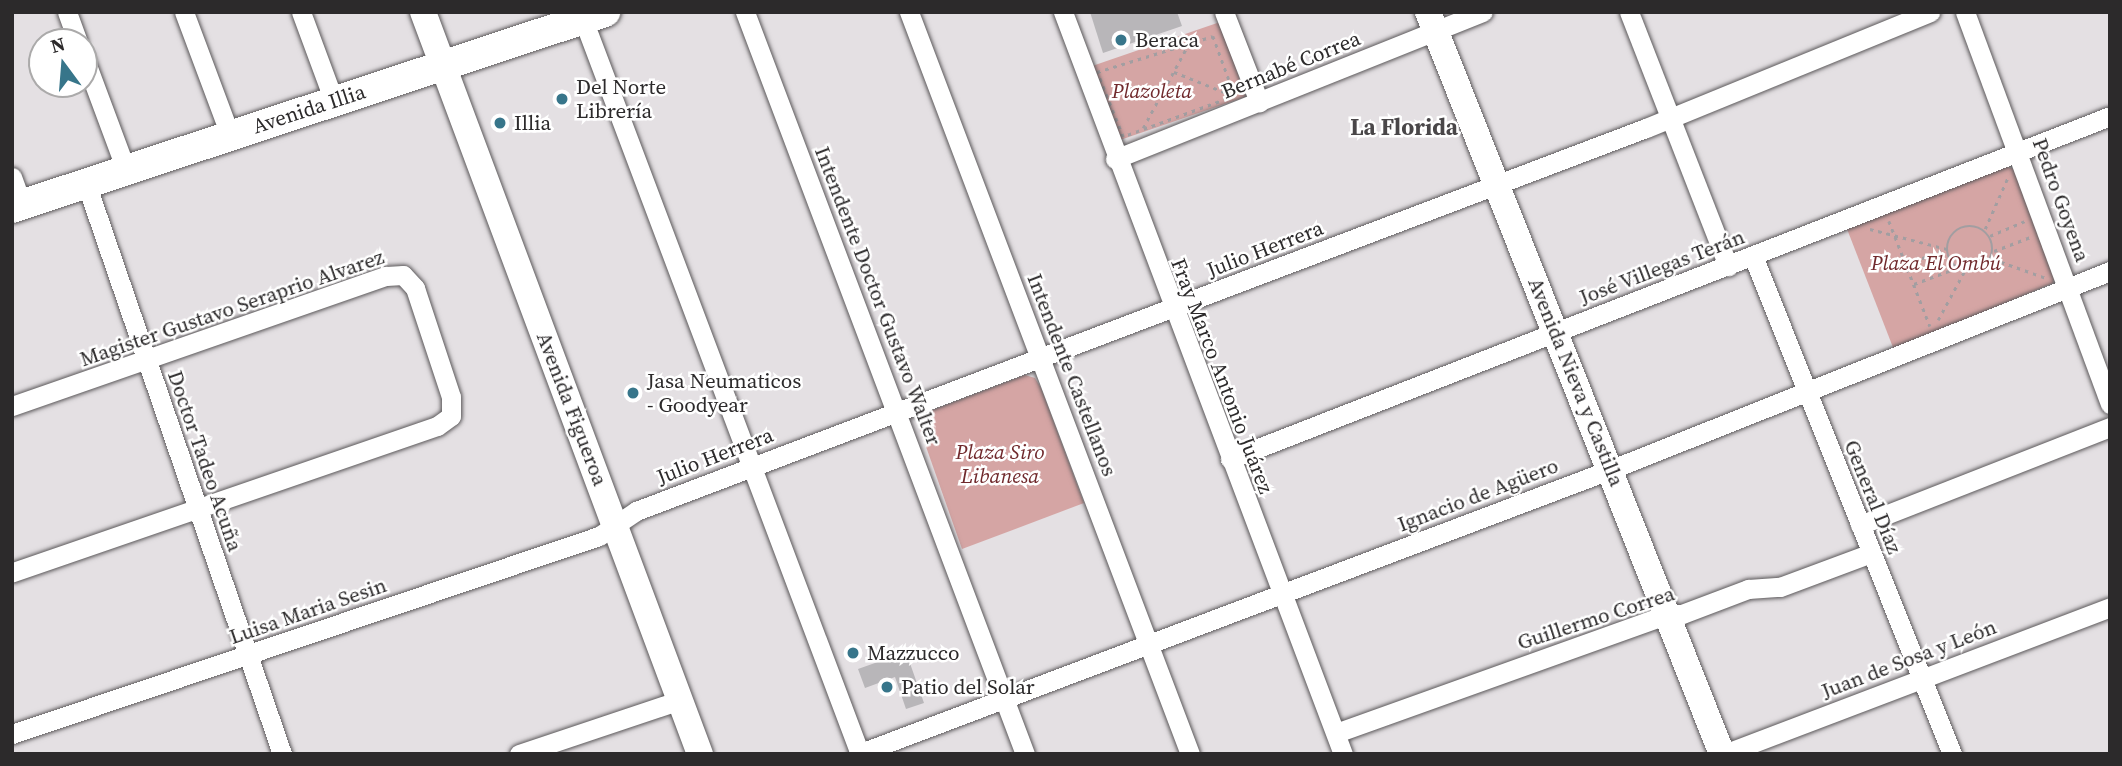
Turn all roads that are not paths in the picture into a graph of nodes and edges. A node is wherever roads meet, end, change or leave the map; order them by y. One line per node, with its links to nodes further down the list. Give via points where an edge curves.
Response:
1 (301, 12): 16 (street)
2 (424, 12): 14 (street, Avenida Figueroa)
3 (745, 12): 38 (street, Intendente Doctor Gustavo Walter)
4 (909, 12): 33 (street, Intendente Castellanos)
5 (1063, 12): 22 (street, Fray Marco Antonio Juárez)
6 (1224, 12): 17 (street)
7 (1483, 12): 13 (street, Bernabé Correa)
8 (1629, 12): 19 (street)
9 (1930, 12): 19 (street, Julio Herrera)
10 (1965, 12): 21 (street, Pedro Goyena)
11 (188, 14): 20 (street)
12 (594, 16): 14 (main road, Avenida Illia); 42 (street)
13 (1440, 20): 17 (street, Bernabé Correa); 24 (street, Avenida Nieva y Castilla)
14 (443, 65): 16 (main road, Avenida Illia); 44 (street, Avenida Figueroa)
15 (98, 95): 23 (street)
16 (334, 101): 20 (main road, Avenida Illia)
17 (1259, 102): 22 (street, Bernabé Correa)
18 (2110, 116): 21 (street, José Villegas Terán)
19 (1670, 117): 24 (street, Julio Herrera); 28 (street)
20 (230, 135): 23 (main road, Avenida Illia)
21 (2020, 152): 27 (street, José Villegas Terán); 30 (street, Pedro Goyena)
22 (1123, 156): 31 (street, Fray Marco Antonio Juárez)
23 (126, 170): 25 (main road, Avenida Illia)
24 (1504, 182): 31 (street, Julio Herrera); 32 (street, Avenida Nieva y Castilla)
25 (86, 183): 26 (main road, Avenida Illia); 34 (street, Doctor Tadeo Acuña)
26 (16, 196)
27 (1753, 256): 28 (street, José Villegas Terán); 35 (street, General Díaz)
28 (1728, 266): 32 (street, José Villegas Terán)
29 (2110, 271): 30 (street, Ignacio de Agüero)
30 (2059, 284): 35 (street, Ignacio de Agüero); 36 (street, Pedro Goyena)
31 (1172, 308): 33 (street, Julio Herrera); 40 (street, Fray Marco Antonio Juárez)
32 (1563, 331): 40 (street, José Villegas Terán); 41 (street, Avenida Nieva y Castilla)
33 (1040, 356): 38 (street, Julio Herrera); 51 (street, Intendente Castellanos)
34 (146, 360): 37 (street, Magister Gustavo Seraprio Alvarez); 43 (street, Doctor Tadeo Acuña); 43 (street, Magister Gustavo Seraprio Alvarez, via 386,276 403,275 415,288 451,397 451,416 437,426)
35 (1806, 392): 41 (street, Ignacio de Agüero); 45 (street, General Díaz)
36 (2110, 404)
37 (12, 406)
38 (898, 411): 42 (street, Julio Herrera); 54 (street, Intendente Doctor Gustavo Walter)
39 (2110, 426): 45 (street)
40 (1230, 459): 48 (street, Fray Marco Antonio Juárez)
41 (1617, 465): 48 (street, Ignacio de Agüero); 50 (street, Avenida Nieva y Castilla)
42 (754, 466): 44 (street, Julio Herrera, via 636,511); 62 (street)
43 (198, 507): 47 (street); 52 (street, Doctor Tadeo Acuña)
44 (616, 524): 52 (street, Luisa Maria Sesin, via 599,536); 55 (street, Avenida Figueroa)
45 (1860, 525): 46 (street, General Díaz)
46 (1871, 553): 50 (street, Guillermo Correa, via 1780,587 1748,589); 53 (street, General Díaz)
47 (12, 572)
48 (1282, 594): 51 (street, Ignacio de Agüero); 56 (street, Fray Marco Antonio Juárez)
49 (2110, 607): 53 (street, Juan de Sosa y León)
50 (1675, 614): 56 (street, Guillermo Correa); 58 (street, Avenida Nieva y Castilla)
51 (1150, 645): 54 (street, Ignacio de Agüero); 64 (street, Intendente Castellanos)
52 (248, 655): 57 (street, Luisa Maria Sesin); 59 (street, Doctor Tadeo Acuña)
53 (1922, 679): 58 (street, Juan de Sosa y León); 66 (street, General Díaz)
54 (1004, 699): 62 (street, Ignacio de Agüero); 63 (street, Intendente Doctor Gustavo Walter)
55 (680, 700): 60 (street); 61 (street, Avenida Figueroa)
56 (1336, 733): 65 (street, Fray Marco Antonio Juárez)
57 (12, 734)
58 (1729, 753)
59 (282, 754)
60 (519, 754)
61 (700, 754)
62 (860, 754)
63 (1025, 754)
64 (1190, 754)
65 (1343, 754)
66 (1952, 754)

